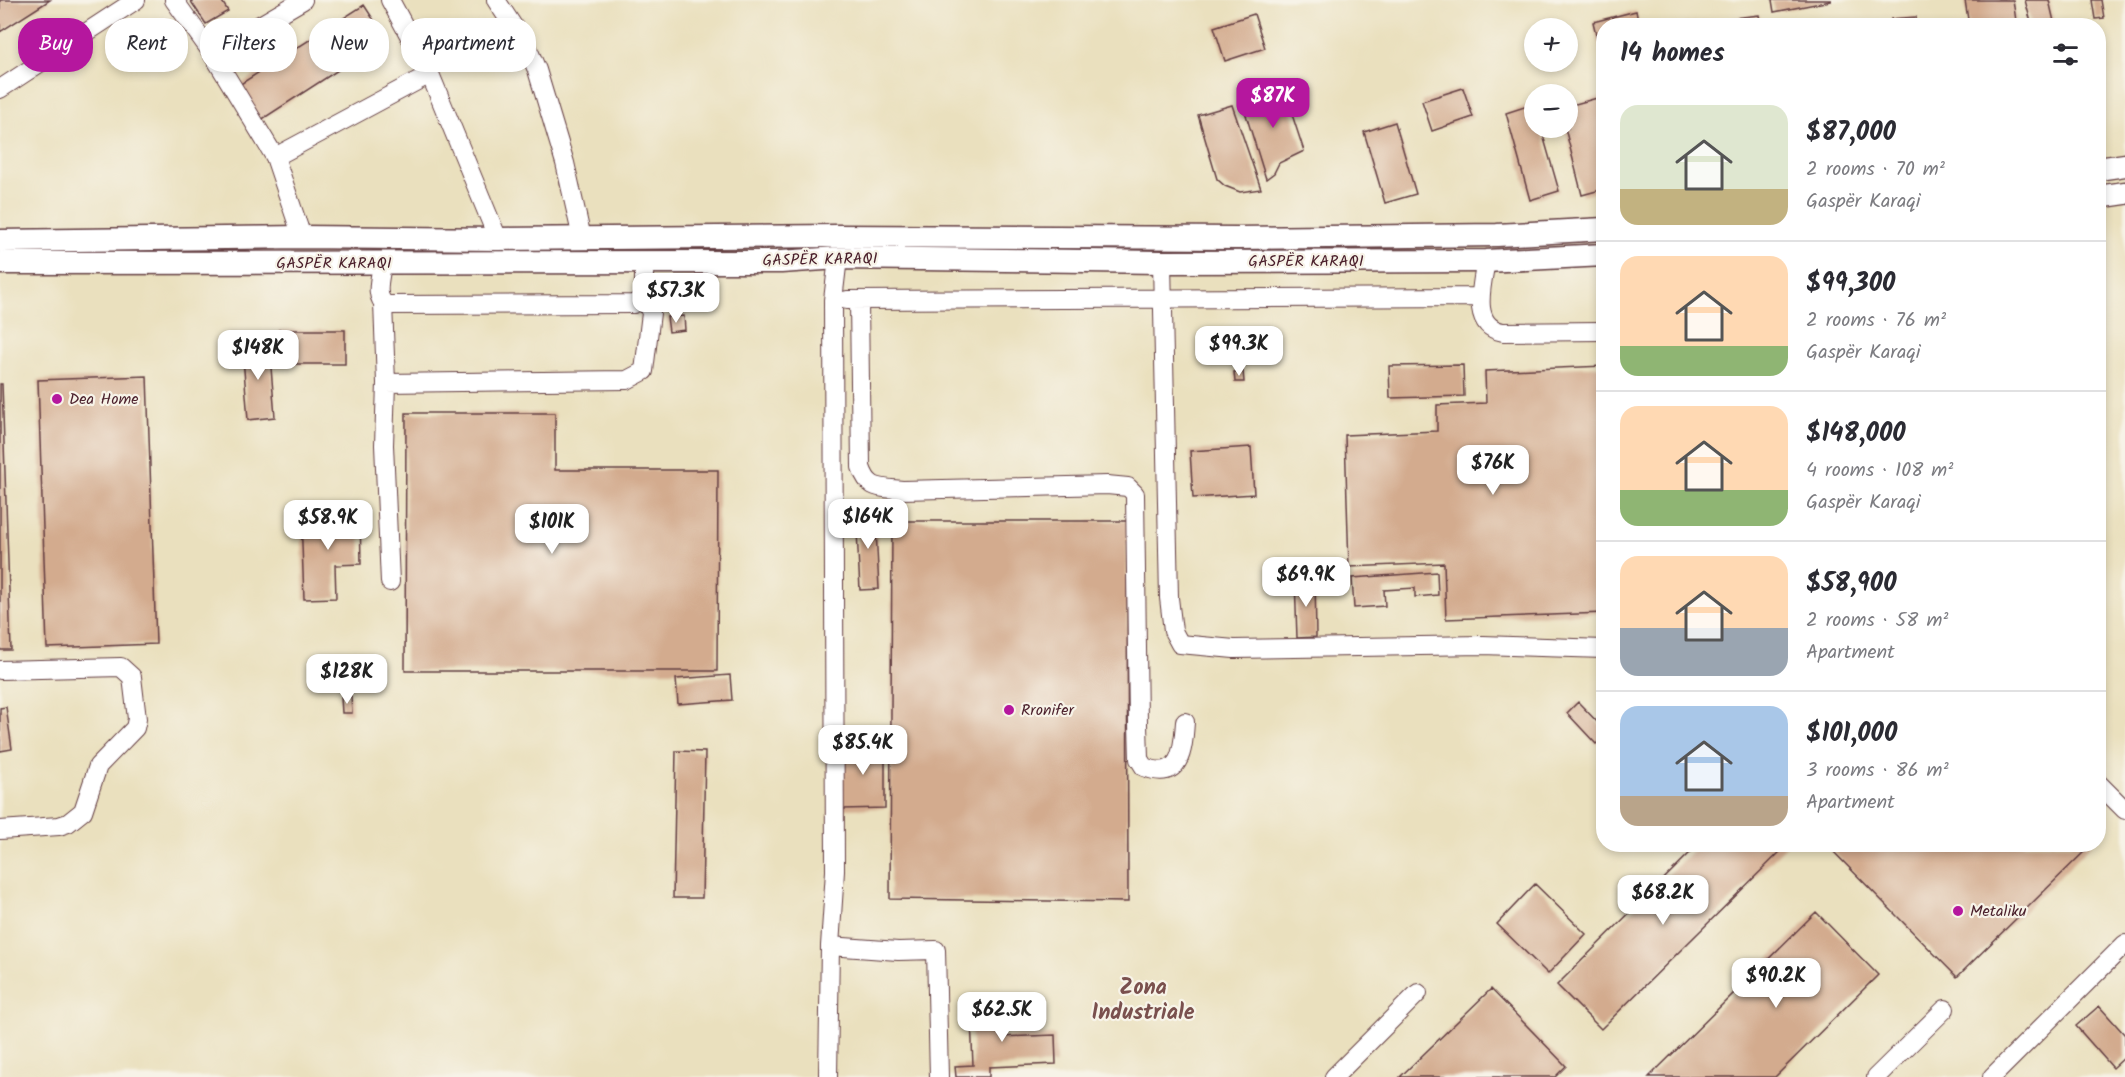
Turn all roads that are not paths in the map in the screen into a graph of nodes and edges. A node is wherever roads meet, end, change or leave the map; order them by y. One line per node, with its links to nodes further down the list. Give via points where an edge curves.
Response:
1 (136, 0): 10 (street)
2 (174, 0): 7 (street)
3 (303, 0): 6 (street)
4 (390, 0): 9 (street)
5 (496, 0): 18 (street, via 537,70)
6 (272, 18)
7 (200, 36)
8 (224, 72): 11 (street)
9 (430, 74): 11 (street); 19 (street)
10 (0, 89)
11 (275, 157): 17 (street)
12 (2125, 165): 13 (main road)
13 (2106, 168)
14 (2125, 193): 15 (main road)
15 (2106, 196)
16 (1596, 229): 18 (main road, GASPËR KARAQI, via 1486,236 1260,238)
17 (302, 237): 19 (main road, GASPËR KARAQI); 20 (main road, GASPËR KARAQI)
18 (582, 238): 19 (main road, GASPËR KARAQI)
19 (498, 239)
20 (0, 241)
21 (1596, 255): 24 (main road, GASPËR KARAQI)
22 (838, 258): 23 (main road, GASPËR KARAQI, via 781,262); 25 (main road, GASPËR KARAQI); 31 (street)
23 (644, 261): 27 (main road, GASPËR KARAQI); 28 (street)
24 (1486, 261): 25 (main road, GASPËR KARAQI); 29 (street)
25 (1162, 262): 30 (street)
26 (0, 263): 27 (main road, GASPËR KARAQI)
27 (382, 263): 33 (street, via 378,295)
28 (644, 296): 33 (street, via 633,304); 35 (street, via 651,313 644,371 627,380)
29 (1480, 297): 30 (street); 34 (street, via 1482,315 1496,330)
30 (1164, 299): 32 (street); 37 (street, via 1169,598 1173,631 1180,644 1234,649 1483,645)
31 (833, 300): 32 (street); 44 (street, via 835,871)
32 (859, 300): 39 (street, via 861,467 866,480 873,486 902,490 1128,487 1135,494 1137,724 1139,759 1144,767 1162,772 1177,763)
33 (382, 303): 35 (street)
34 (1596, 331)
35 (387, 383): 36 (street, via 384,445)
36 (390, 582)
37 (1596, 648)
38 (0, 670): 42 (street, via 121,667 132,677 137,719 135,728 98,766 87,802 76,818 59,826)
39 (1185, 722)
40 (2106, 791): 41 (street)
41 (2125, 810)
42 (0, 830)
43 (2125, 944): 51 (street)
44 (830, 946): 47 (street); 48 (street, via 936,950)
45 (1418, 993): 49 (street)
46 (1945, 1009): 50 (street)
47 (828, 1077)
48 (939, 1077)
49 (1334, 1077)
50 (1876, 1077)
51 (1992, 1077)

